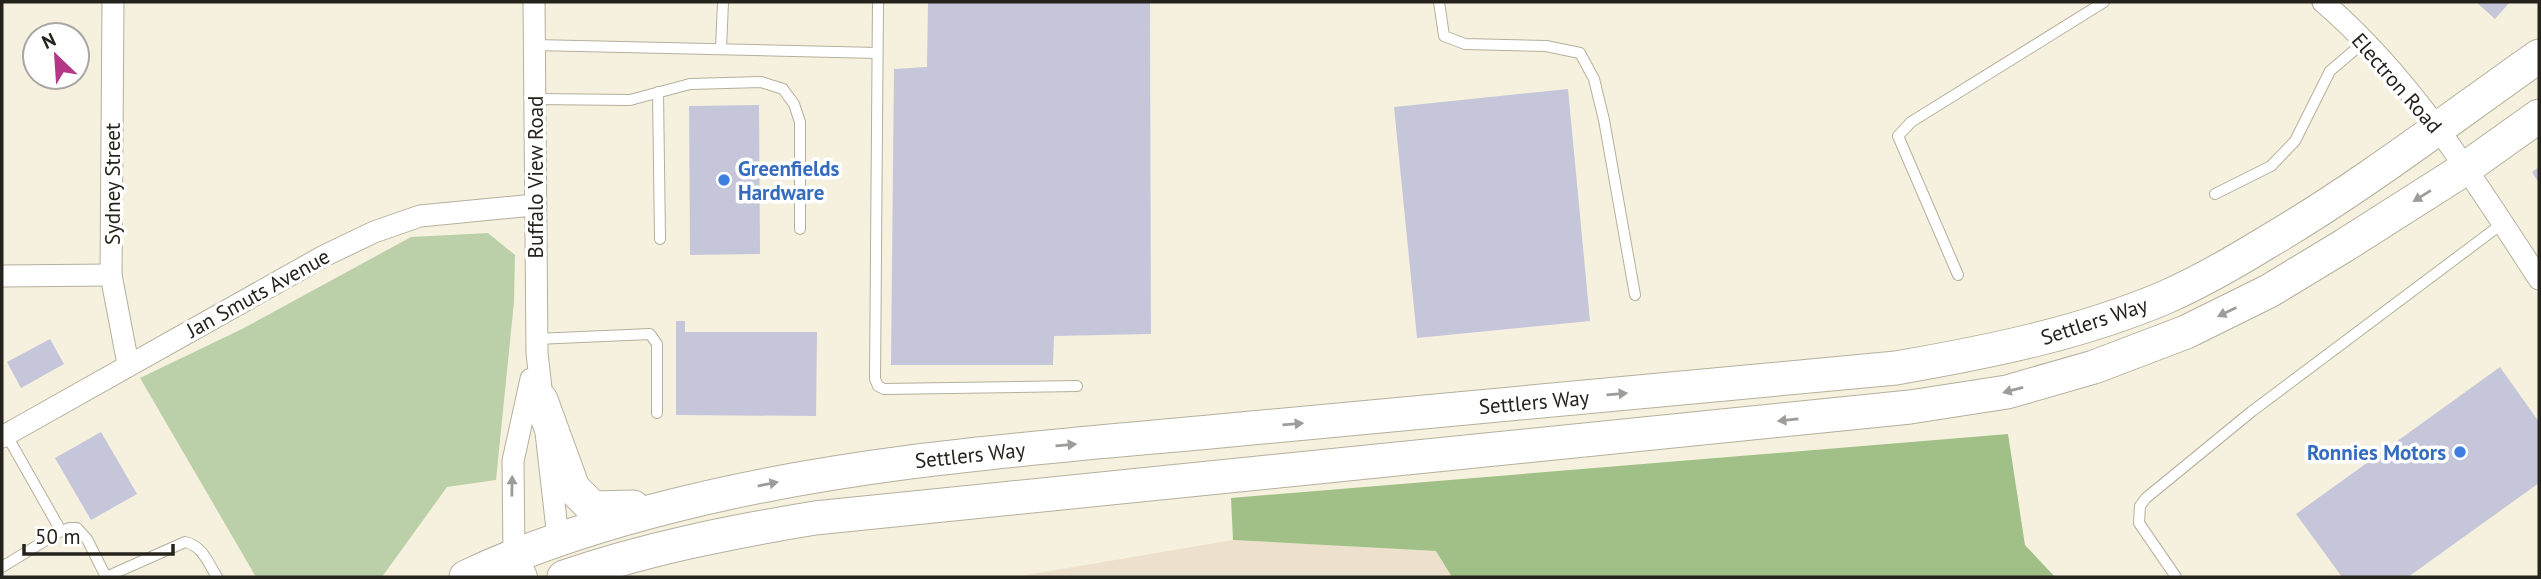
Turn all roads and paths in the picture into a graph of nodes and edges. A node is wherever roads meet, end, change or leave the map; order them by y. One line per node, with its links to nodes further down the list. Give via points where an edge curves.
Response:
1 (113, 2): 23 (street, Sydney Street)
2 (534, 2): 9 (street, Buffalo View Road)
3 (723, 2): 10 (lane)
4 (878, 2): 11 (lane)
5 (1439, 2): 27 (lane, via 1444,36 1465,44 1546,46 1580,53 1594,79 1604,120)
6 (2104, 2): 24 (lane, via 1911,122 1898,136)
7 (2323, 2): 8 (street, Electron Road)
8 (2364, 42): 16 (street, Electron Road); 18 (lane, via 2330,71 2295,141 2271,166)
9 (535, 45): 10 (lane); 14 (street, Buffalo View Road)
10 (721, 49): 11 (lane)
11 (877, 53): 30 (lane, via 878,386)
12 (2539, 56): 16 (main road, Settlers Way)
13 (659, 92): 14 (lane, via 630,100); 21 (lane, via 690,84 749,82 783,89 800,122); 22 (lane)
14 (535, 99): 19 (street, Buffalo View Road)
15 (2539, 116): 17 (main road, Settlers Way)
16 (2438, 127): 17 (street, Electron Road); 34 (main road, Settlers Way, one-way to 16, via 805,476 961,455 1896,368 1996,351 2079,329 2167,296 2320,211)
17 (2466, 168): 20 (street, Electron Road); 39 (main road, Settlers Way, one-way to 39, via 2269,291 2186,332 2094,367 2007,392 1910,407 815,518 629,556)
18 (2215, 194)
19 (534, 205): 28 (street, Buffalo View Road); 29 (street, Jan Smuts Avenue, via 420,216 374,232)
20 (2502, 223): 26 (street, Electron Road); 43 (lane, via 2251,412 2146,498 2138,523)
21 (800, 229)
22 (660, 239)
23 (111, 275): 25 (street); 29 (street, Sydney Street)
24 (1958, 275)
25 (2, 276)
26 (2539, 279)
27 (1635, 295)
28 (537, 346): 31 (street, Buffalo View Road); 32 (lane, via 650,334 657,344); 38 (street, Buffalo View Road, one-way to 28, via 513,461)
29 (128, 364): 33 (street, Jan Smuts Avenue)
30 (1077, 386)
31 (541, 400): 34 (main road, via 573,488 593,508 621,509); 36 (street, Buffalo View Road)
32 (657, 413)
33 (4, 435): 35 (lane)
34 (733, 491): 36 (main road, Settlers Way)
35 (61, 531): 37 (lane); 40 (lane, via 70,527 82,532)
36 (558, 538): 38 (main road, Settlers Way); 39 (street)
37 (2, 566)
38 (519, 566): 42 (main road, Settlers Way)
39 (569, 576)
40 (106, 577): 41 (lane, via 185,542 202,551)
41 (217, 577)
42 (466, 577)
43 (2176, 577)

